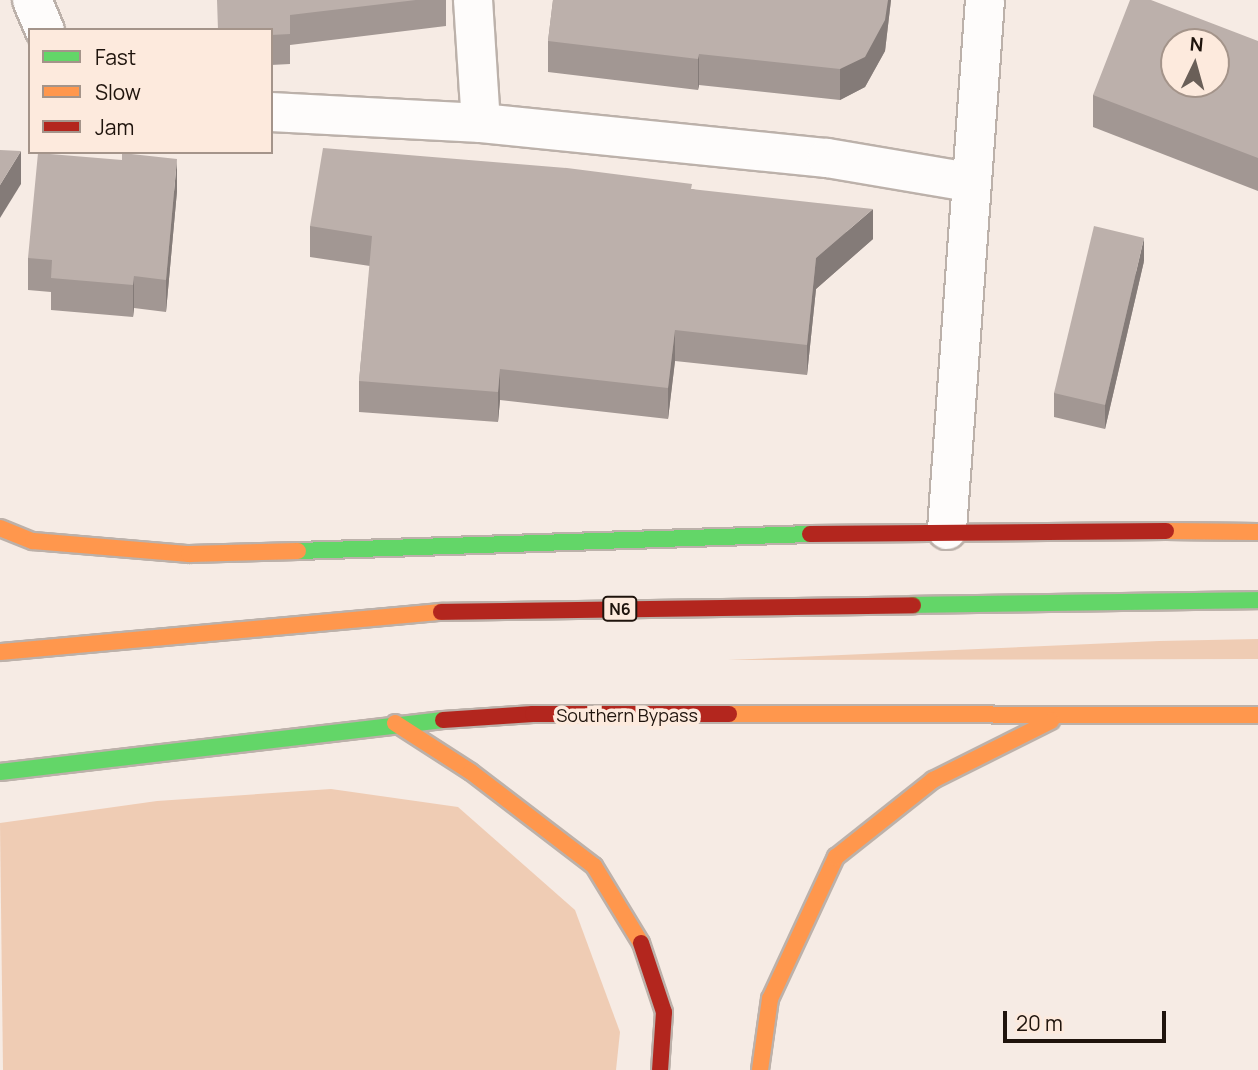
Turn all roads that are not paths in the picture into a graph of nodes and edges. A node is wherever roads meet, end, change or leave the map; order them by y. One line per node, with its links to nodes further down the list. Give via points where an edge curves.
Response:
1 (32, 0): 4 (street)
2 (473, 0): 6 (street)
3 (985, 0): 7 (street)
4 (44, 28)
5 (273, 112): 6 (street)
6 (481, 123): 7 (street, via 827,158)
7 (969, 183): 9 (street)
8 (0, 528): 9 (highway, via 33,541 189,555)
9 (947, 530): 10 (highway)
10 (1258, 532)
11 (1250, 600): 12 (highway, N6, via 433,612)
12 (0, 652)
13 (1258, 716): 14 (highway, Southern Bypass)
14 (1058, 717): 15 (highway, Southern Bypass, via 533,714); 18 (highway, via 933,780 836,857 770,999)
15 (395, 723): 16 (highway, Southern Bypass); 17 (highway, via 471,772 594,866 639,938 664,1012)
16 (0, 772)
17 (660, 1070)
18 (760, 1070)

